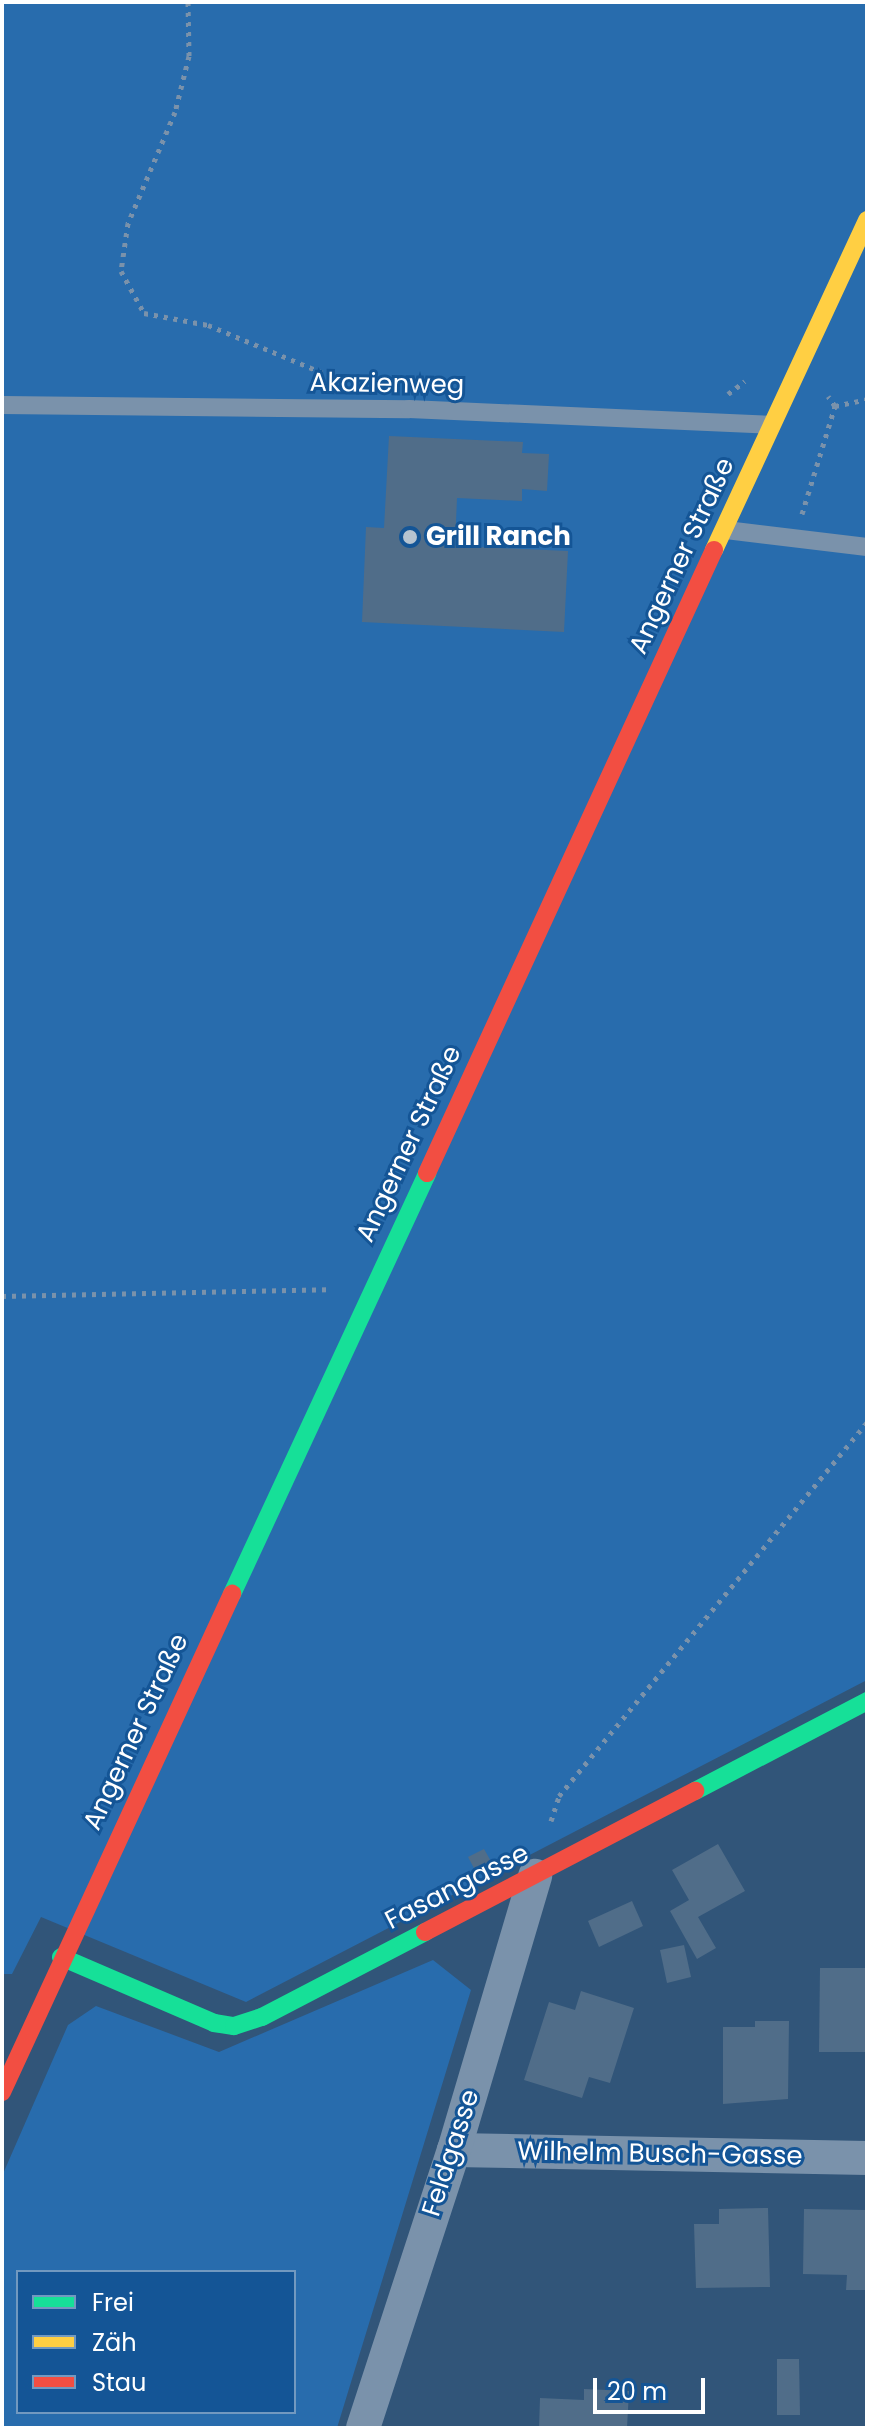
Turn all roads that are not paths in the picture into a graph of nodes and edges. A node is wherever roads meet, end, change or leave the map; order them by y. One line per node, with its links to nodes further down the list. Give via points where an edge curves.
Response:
1 (867, 220): 3 (main road, Angerner Straße)
2 (2, 405): 3 (lane, Akazienweg, via 409,409)
3 (771, 425): 4 (main road, Angerner Straße)
4 (723, 529): 5 (lane); 8 (main road, Angerner Straße)
5 (867, 547)
6 (867, 1701): 7 (main road, Fasangasse)
7 (535, 1876): 8 (main road, Fasangasse, via 262,2017 234,2026 214,2023); 10 (street, Feldgasse)
8 (61, 1957): 9 (main road, Angerner Straße)
9 (2, 2092)
10 (454, 2150): 11 (street, Wilhelm Busch-Gasse); 12 (street, Feldgasse)
11 (867, 2158)
12 (363, 2428)

